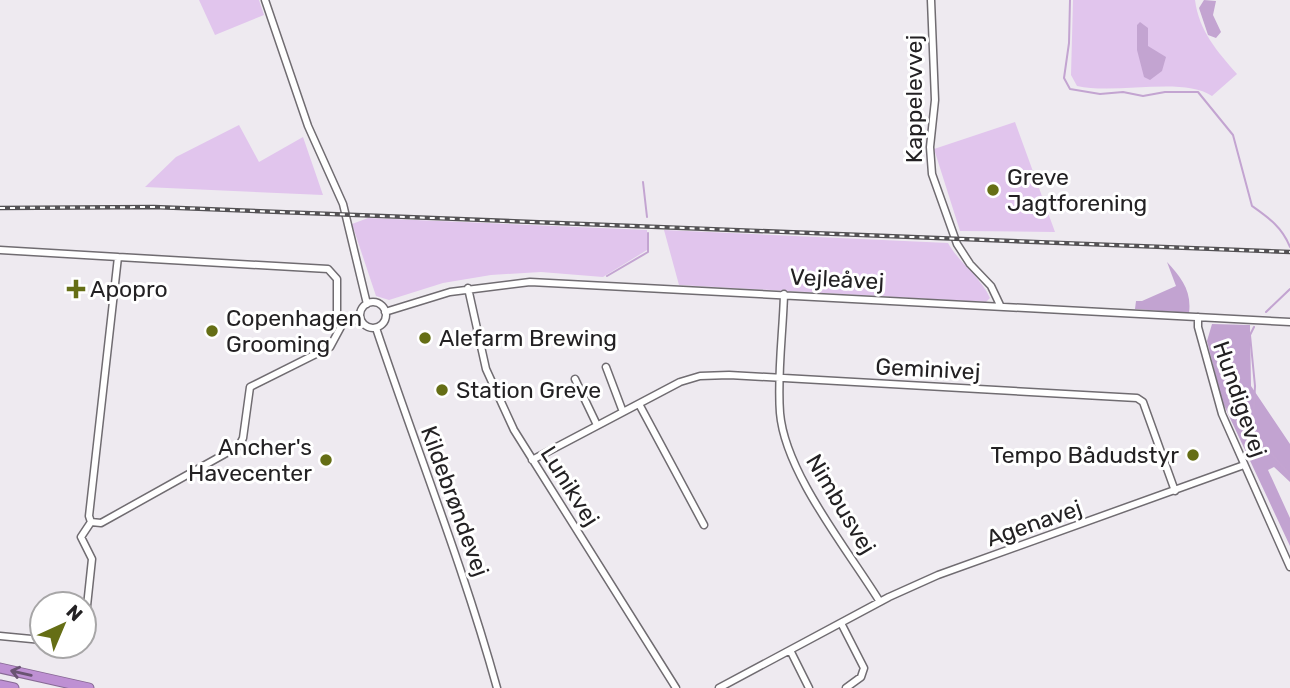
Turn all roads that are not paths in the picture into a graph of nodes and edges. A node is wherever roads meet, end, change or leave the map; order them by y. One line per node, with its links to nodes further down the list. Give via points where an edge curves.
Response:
1 (265, 0): 7 (street, via 308,126 343,204)
2 (931, 0): 8 (street, Kappelevvej, via 932,174 957,244 991,286)
3 (0, 250): 4 (street)
4 (118, 257): 12 (street, via 328,269 337,279 335,312); 24 (street)
5 (468, 288): 6 (street, Vejleåvej, via 530,282); 9 (street, Vejleåvej); 21 (street, Lunikvej, via 489,377)
6 (784, 294): 8 (street, Vejleåvej); 16 (street, Nimbusvej)
7 (367, 304): 9 (street, via 380,305); 11 (street, via 360,312)
8 (1000, 305): 10 (street, Vejleåvej)
9 (385, 312): 14 (street)
10 (1198, 317): 13 (street, Vejleåvej); 22 (street, Hundigevej, via 1222,414)
11 (361, 320): 12 (street); 14 (street)
12 (344, 321): 24 (street, via 330,347 250,387 239,446 101,523)
13 (1290, 323)
14 (376, 328): 37 (street, Kildebrøndevej, via 461,564)
15 (606, 367): 19 (street)
16 (781, 378): 18 (street, Geminivej, via 700,376); 23 (street, Geminivej, via 1137,398 1143,402); 28 (street, Nimbusvej, via 780,411 792,459)
17 (575, 379): 20 (street)
18 (639, 404): 19 (street, Geminivej); 25 (street)
19 (623, 412): 20 (street, Geminivej)
20 (597, 425): 21 (street, Geminivej)
21 (533, 460): 38 (street, Lunikvej)
22 (1244, 465): 23 (street, Agenavej); 26 (street, Hundigevej)
23 (1175, 491): 28 (street, Agenavej, via 938,575)
24 (91, 522): 27 (street, via 81,537 92,559)
25 (704, 526)
26 (1290, 567)
27 (89, 590)
28 (880, 602): 29 (street, Agenavej)
29 (841, 623): 32 (street, Agenavej); 41 (street, via 864,668 861,677)
30 (0, 636): 31 (street)
31 (28, 639)
32 (790, 650): 39 (street, Agenavej); 40 (street)
33 (0, 668): 36 (highway, one-way to 33)
34 (0, 685): 35 (highway)
35 (14, 688)
36 (89, 688)
37 (498, 688)
38 (676, 688)
39 (719, 688)
40 (809, 688)
41 (846, 688)

